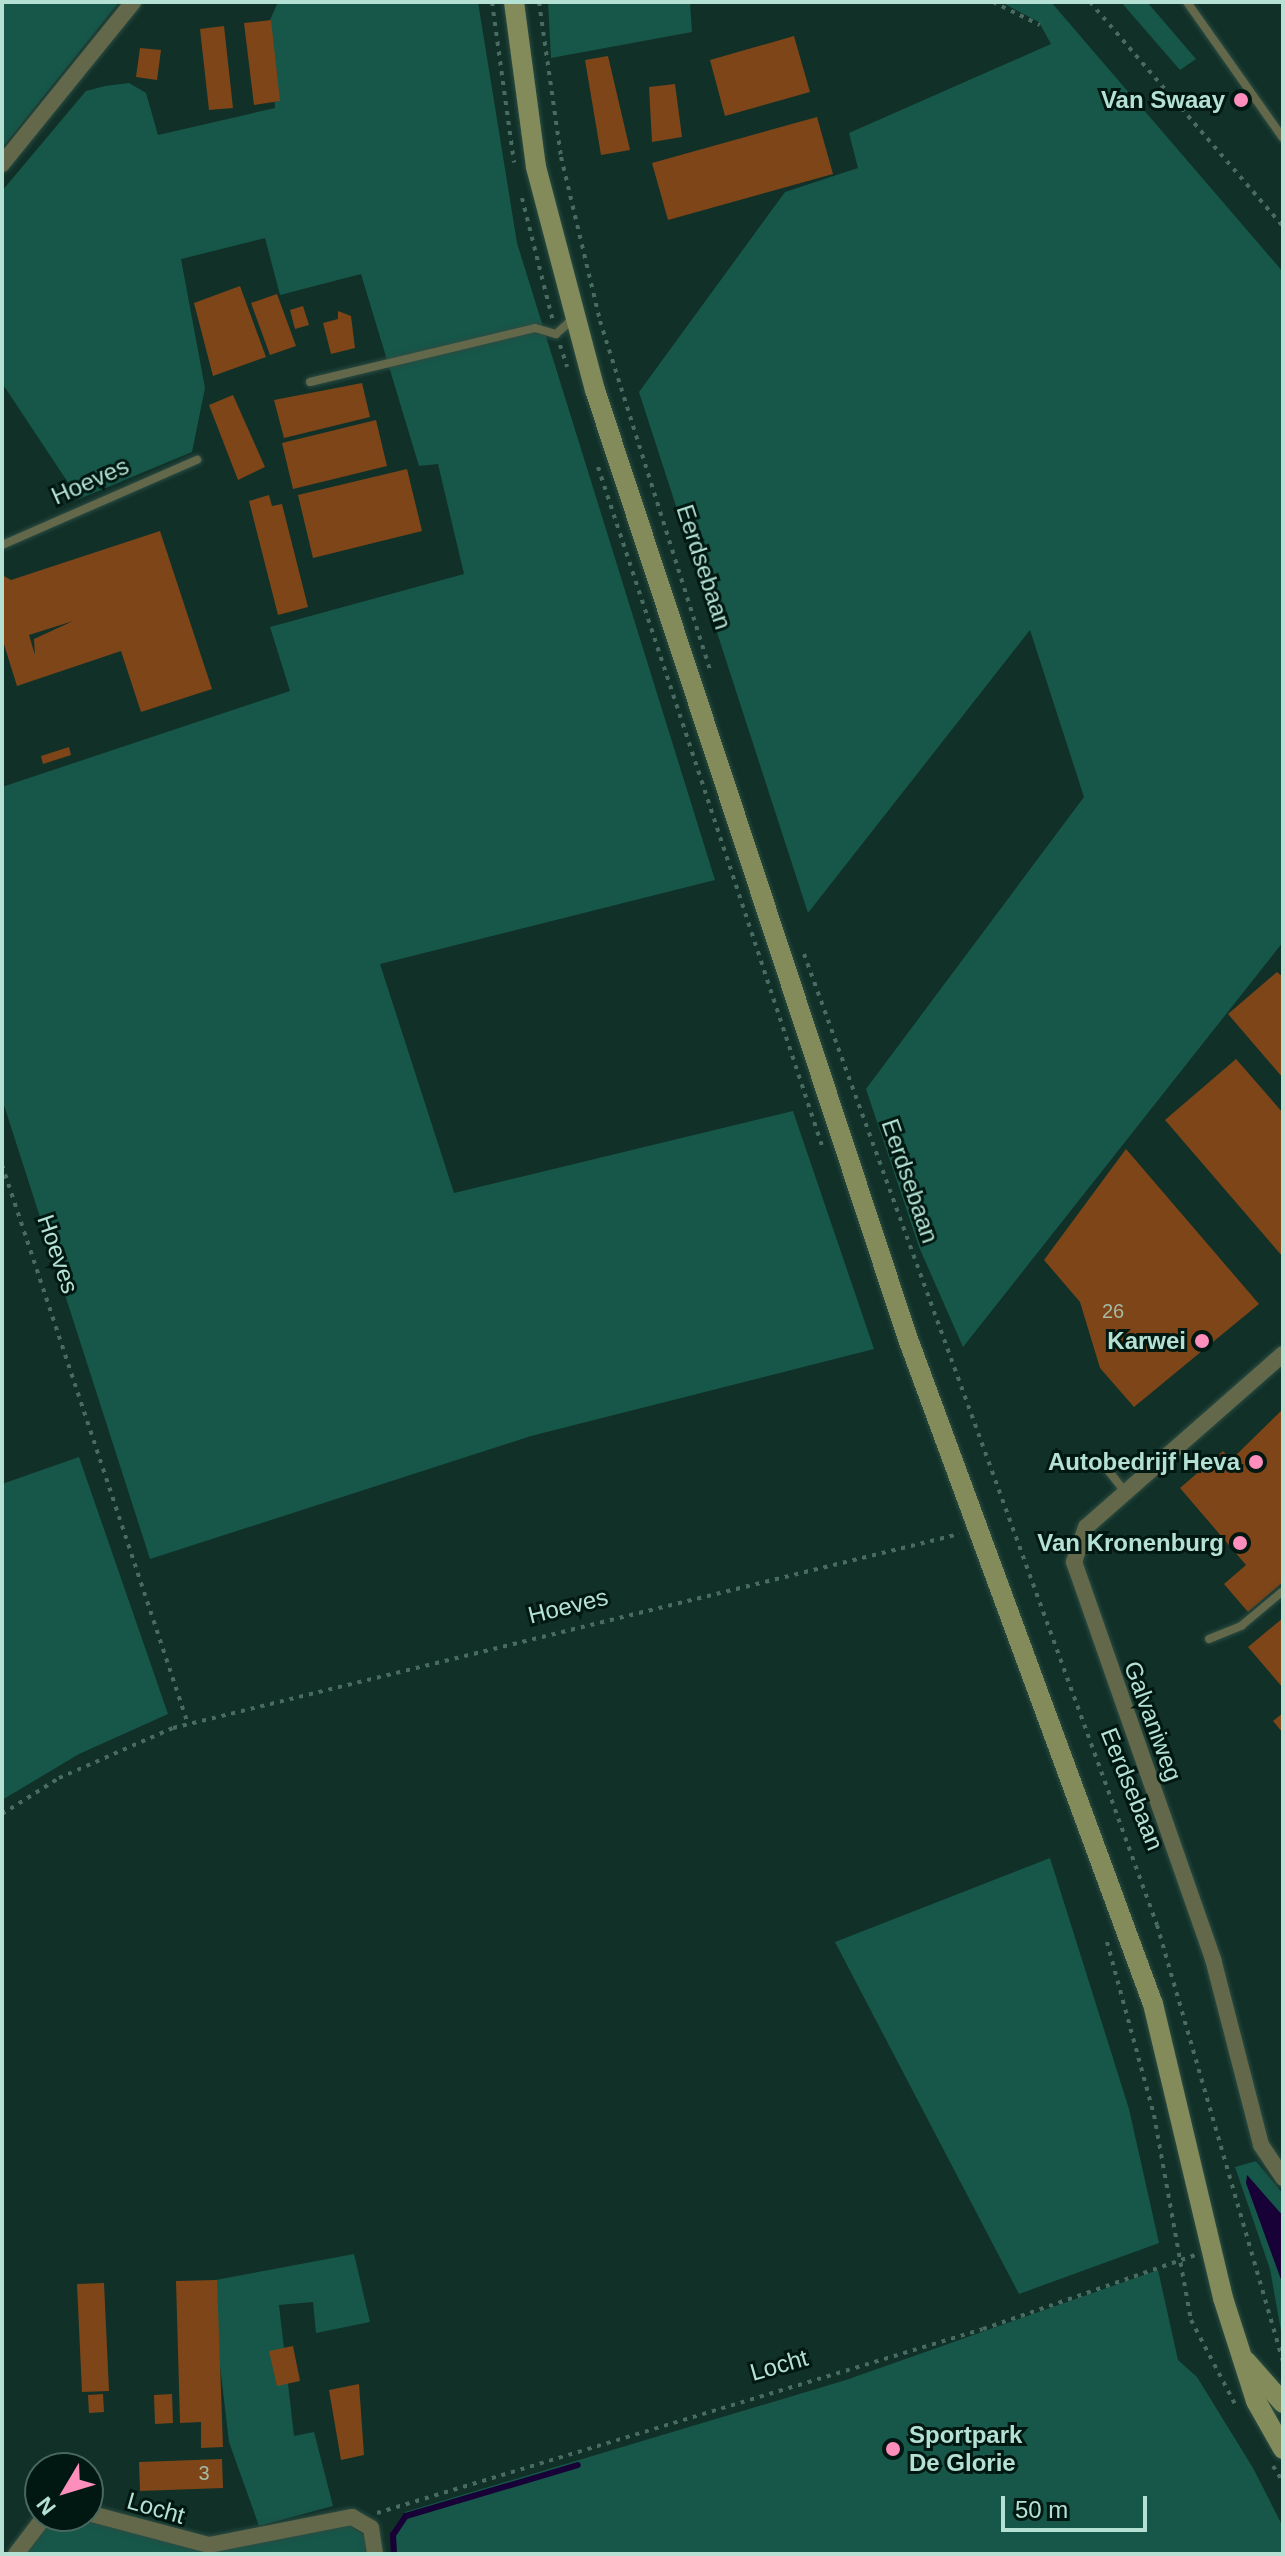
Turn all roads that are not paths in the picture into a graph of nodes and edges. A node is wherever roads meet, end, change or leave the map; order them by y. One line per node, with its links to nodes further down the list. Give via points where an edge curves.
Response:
1 (133, 2): 5 (street)
2 (514, 2): 6 (main road, Eerdsebaan, via 536,167)
3 (1187, 2): 4 (lane)
4 (1283, 138)
5 (2, 164)
6 (576, 317): 7 (lane, via 556,334 535,328); 16 (main road, Eerdsebaan, via 908,1339 1153,2004 1210,2252)
7 (310, 382)
8 (197, 460): 9 (lane, Hoeves)
9 (2, 545)
10 (1283, 1354): 12 (street, Galvaniweg)
11 (1104, 1465): 12 (lane)
12 (1125, 1492): 15 (street, Galvaniweg, via 1086,1527 1074,1562 1077,1583 1213,1959 1261,2145)
13 (1283, 1591): 14 (lane, via 1241,1626)
14 (1209, 1639)
15 (1283, 2178)
16 (1243, 2358): 17 (main road); 18 (main road, Eerdsebaan); 19 (main road, Eerdsebaan)
17 (1283, 2403)
18 (1283, 2421)
19 (1283, 2449)
20 (104, 2517): 23 (street, Locht, via 209,2545 352,2517 371,2528)
21 (33, 2532): 22 (street)
22 (16, 2554)
23 (375, 2554)

